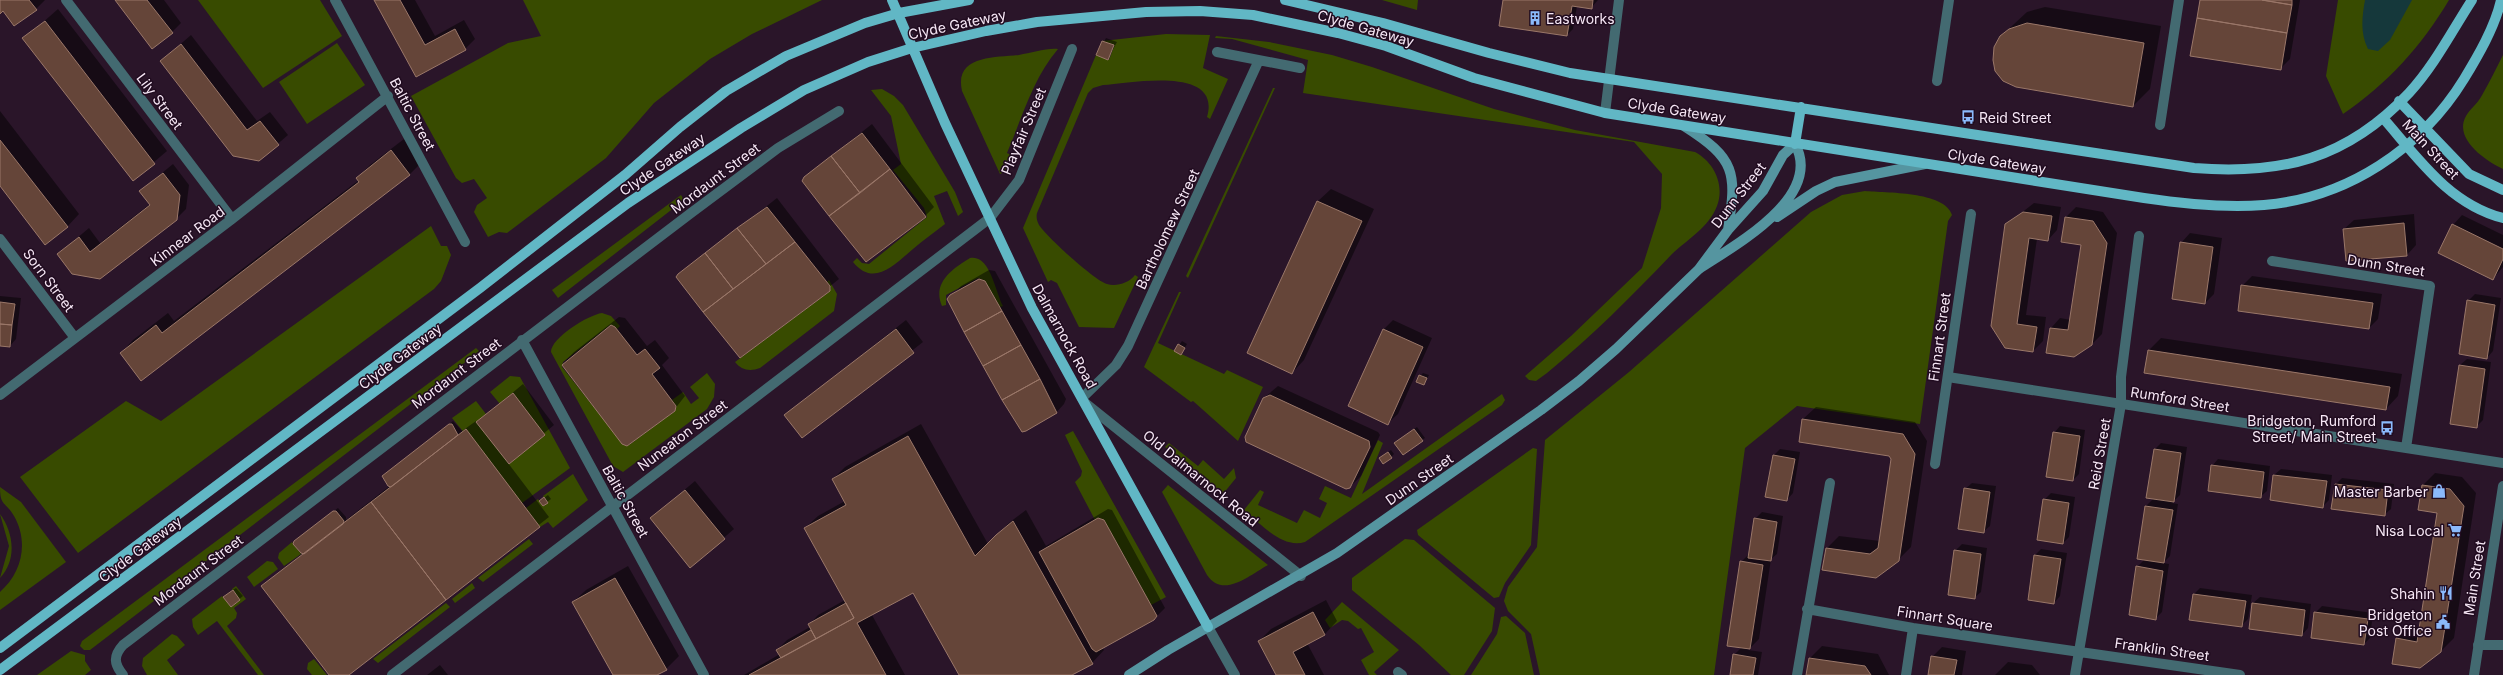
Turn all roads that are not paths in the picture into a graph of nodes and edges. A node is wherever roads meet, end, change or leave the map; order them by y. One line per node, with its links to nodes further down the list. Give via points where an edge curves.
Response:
1 (66, 0): 35 (street, Lily Street)
2 (335, 0): 19 (street, Baltic Street)
3 (892, 0): 11 (main road, Dalmarnock Road)
4 (969, 0): 11 (main road, Clyde Gateway)
5 (1285, 0): 17 (main road, Clyde Gateway, via 1383,23 1543,67)
6 (1619, 0): 17 (street)
7 (1949, 0): 18 (street)
8 (2179, 0): 26 (street)
9 (2472, 0): 20 (main road, Clyde Gateway, via 2418,81)
10 (2501, 0): 27 (main road, Clyde Gateway, via 2467,73 2447,105)
11 (899, 13): 12 (main road, Dalmarnock Road); 61 (main road, Clyde Gateway, via 814,43 767,66 726,91 480,288)
12 (912, 48): 23 (main road, Clyde Gateway, via 986,31 1084,17 1200,11 1253,15 1386,46 1474,78); 33 (main road, Dalmarnock Road); 63 (main road, Clyde Gateway, via 868,62 804,90 741,128 628,203)
13 (1072, 50): 33 (street, Playfair Street, via 1019,180)
14 (1217, 52): 15 (street)
15 (1260, 60): 16 (street); 47 (street, Bartholomew Street, via 1128,346 1116,365)
16 (1300, 68)
17 (1609, 79): 21 (main road, Clyde Gateway); 23 (street)
18 (1937, 81)
19 (388, 96): 35 (street, Kinnear Road); 40 (street, Baltic Street)
20 (2399, 101): 24 (main road, Clyde Gateway); 27 (main road, Main Street)
21 (1801, 107): 24 (main road, Clyde Gateway, via 2194,168 2241,170 2276,167 2327,153); 28 (main road)
22 (839, 111): 44 (street, Mordaunt Street, via 778,148)
23 (1605, 112): 25 (main road, Clyde Gateway)
24 (2383, 118): 29 (main road, Main Street)
25 (1684, 125): 28 (main road, Clyde Gateway); 37 (main road, via 1716,150 1731,173 1734,188)
26 (2160, 125)
27 (2425, 130): 29 (main road, Clyde Gateway); 31 (main road, Main Street, via 2469,174)
28 (1795, 144): 30 (main road, Clyde Gateway); 36 (main road, Dunn Street, via 1802,160 1800,174 1789,196); 37 (main road, Dunn Street, via 1783,154 1766,186)
29 (2408, 146): 30 (main road, Clyde Gateway, via 2380,165 2335,188 2291,201 2246,206 2169,202); 34 (main road, Main Street, via 2445,187 2474,207)
30 (1927, 164): 36 (main road, via 1835,182 1808,196)
31 (2503, 190)
32 (1971, 214): 45 (street, Finnart Street)
33 (990, 218): 47 (main road, Dalmarnock Road, via 1032,308); 54 (street, Nuneaton Street)
34 (2503, 218)
35 (232, 219): 43 (street, Kinnear Road)
36 (1763, 226): 42 (main road, Dunn Street)
37 (1728, 230): 42 (main road, Dunn Street)
38 (2139, 236): 48 (street, Reid Street, via 2121,377)
39 (0, 239): 43 (street, Sorn Street)
40 (465, 242)
41 (2272, 261): 49 (street, Dunn Street, via 2430,286)
42 (1700, 269): 55 (main road, Dunn Street, via 1616,349 1552,402 1347,547)
43 (75, 338): 46 (street, Kinnear Road)
44 (522, 340): 54 (street, Baltic Street); 64 (street, Mordaunt Street, via 123,645 115,658 115,663)
45 (1948, 377): 48 (street, Rumford Street); 51 (street, Finnart Street)
46 (0, 395)
47 (1084, 400): 55 (street, Old Dalmarnock Road); 57 (main road, Dalmarnock Road)
48 (2121, 404): 49 (street, Rumford Street); 62 (street, Reid Street)
49 (2406, 448): 50 (street, Rumford Street)
50 (2503, 463)
51 (1935, 464)
52 (1830, 483): 56 (street)
53 (2503, 486): 59 (street, Main Street)
54 (613, 506): 65 (street, Nuneaton Street); 66 (street, Baltic Street)
55 (1301, 576): 57 (main road, Dunn Street)
56 (1807, 609): 58 (street, Finnart Square); 69 (street)
57 (1208, 627): 67 (main road, Dunn Street); 68 (street, Dalmarnock Road)
58 (1913, 628): 62 (street, Finnart Square); 70 (street)
59 (2478, 645): 60 (street); 73 (street, Main Street)
60 (2503, 645)
61 (0, 648)
62 (2079, 652): 71 (street, Reid Street); 72 (street, Franklin Street)
63 (0, 670)
64 (123, 675)
65 (392, 675)
66 (704, 675)
67 (1129, 675)
68 (1235, 675)
69 (1797, 675)
70 (1906, 675)
71 (2075, 675)
72 (2240, 675)
73 (2474, 675)

